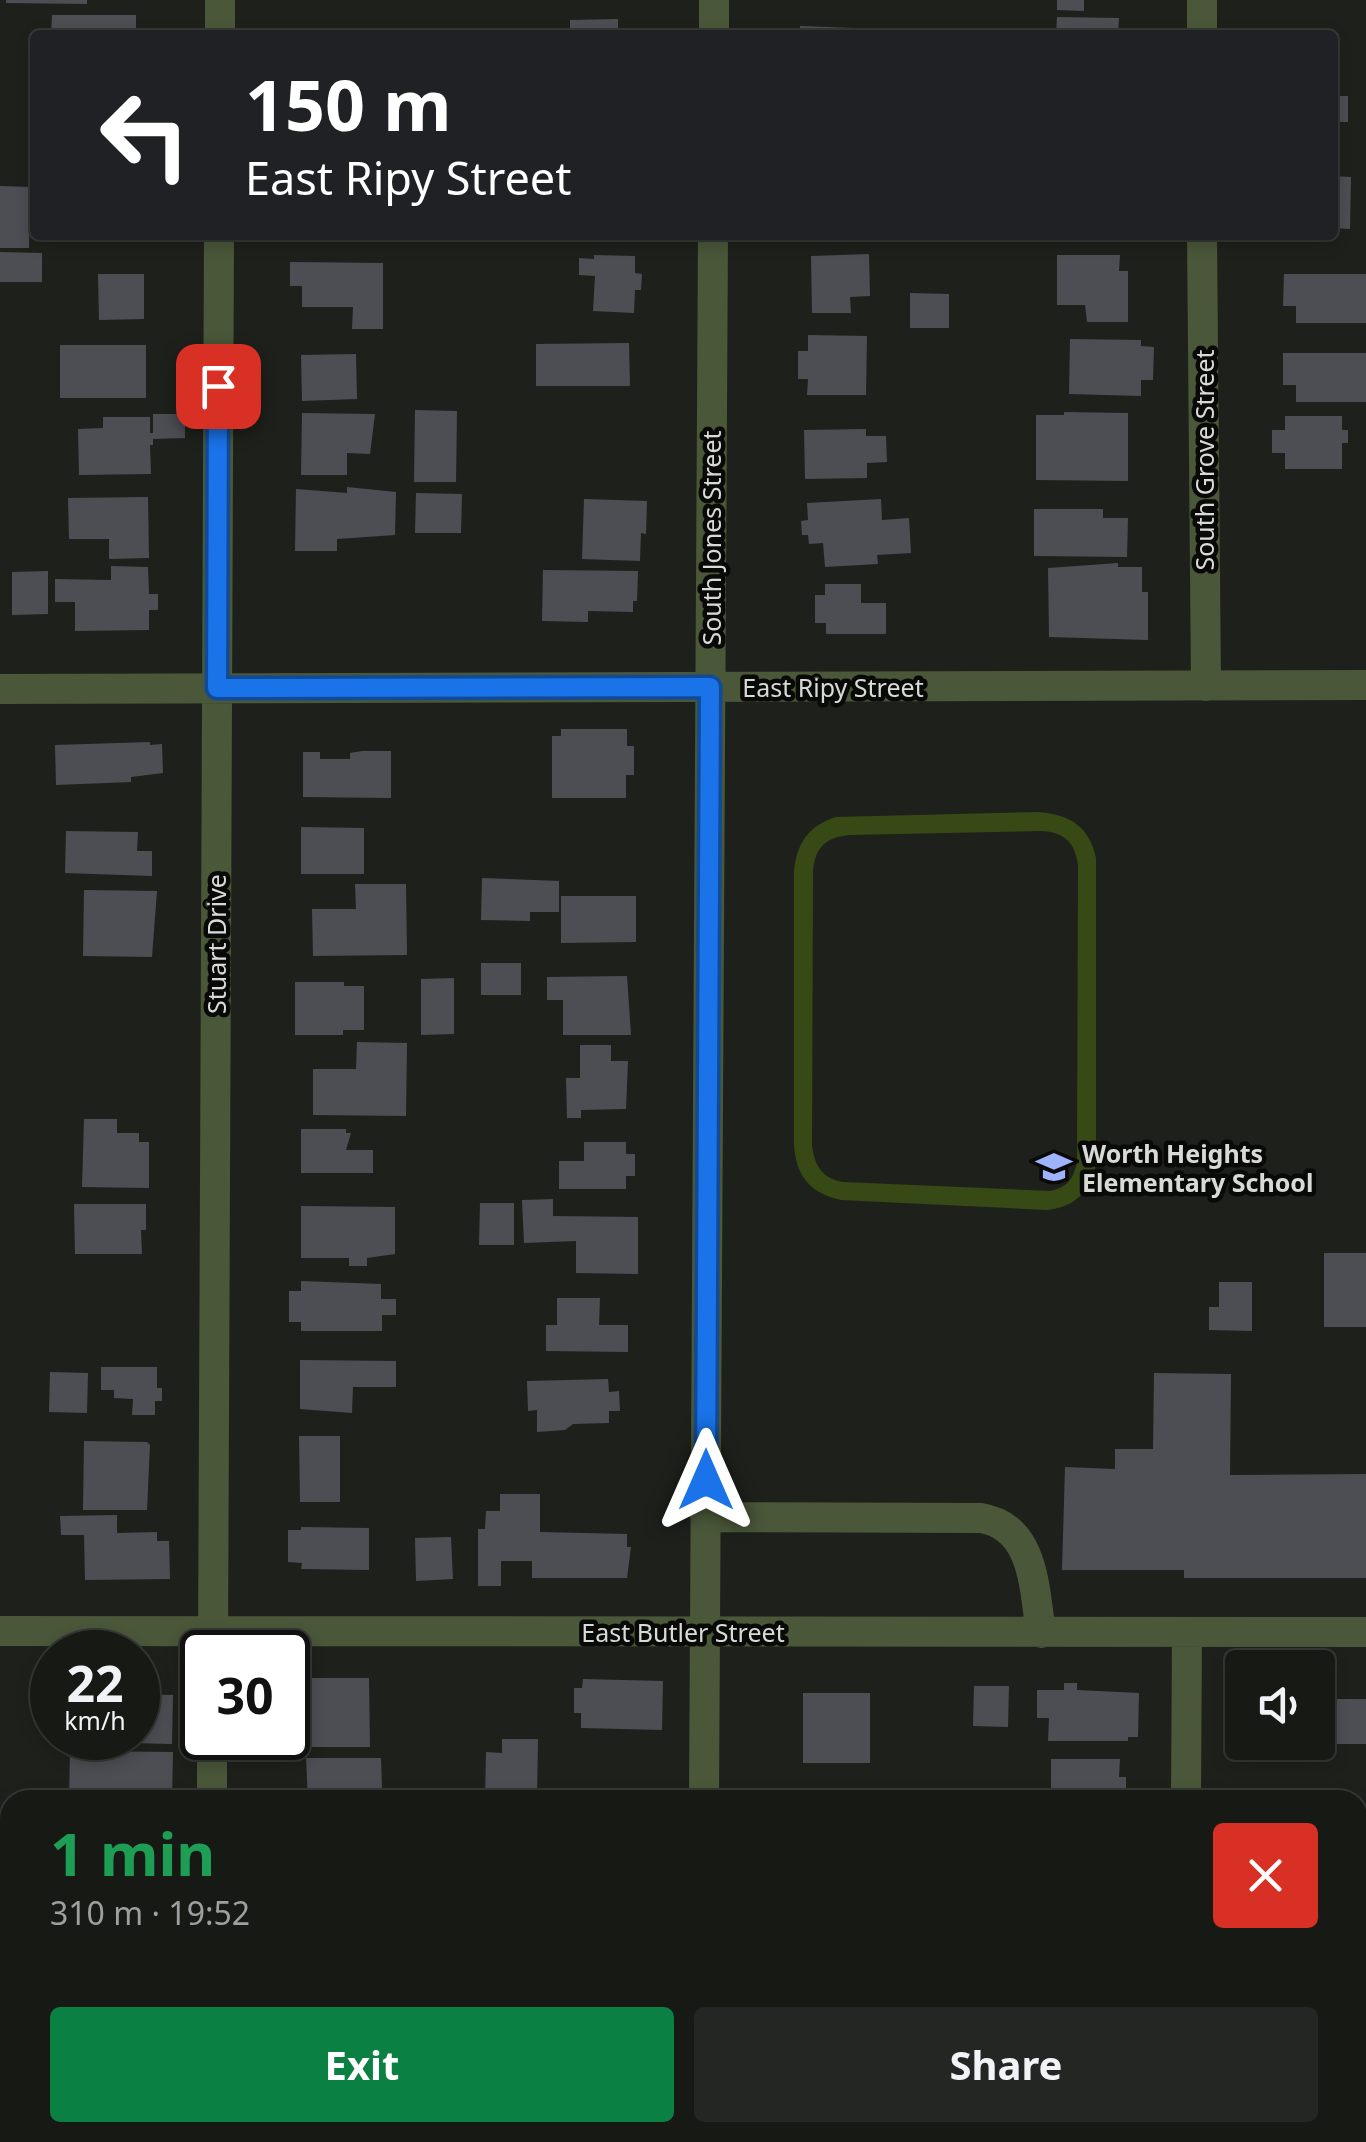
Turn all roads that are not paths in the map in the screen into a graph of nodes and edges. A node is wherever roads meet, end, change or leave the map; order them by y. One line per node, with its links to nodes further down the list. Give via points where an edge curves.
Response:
1 (220, 0): 4 (street)
2 (714, 0): 5 (street)
3 (1202, 0): 6 (street)
4 (220, 30)
5 (714, 30)
6 (1202, 30)
7 (219, 240): 14 (street, Stuart Drive)
8 (713, 240): 12 (street, South Jones Street)
9 (1202, 240): 10 (street, South Grove Street)
10 (1206, 686): 11 (street, East Ripy Street); 12 (street, East Ripy Street)
11 (1366, 686)
12 (710, 687): 14 (street, East Ripy Street); 15 (street, South Jones Street)
13 (0, 688): 14 (street, East Ripy Street)
14 (217, 688): 16 (street, Stuart Drive)
15 (705, 1516): 18 (street, South Jones Street); 20 (street, via 1001,1521 1017,1536 1030,1566)
16 (213, 1630)
17 (0, 1631): 22 (street, East Butler Street)
18 (705, 1632): 20 (street, East Butler Street); 23 (street, East Butler Street); 26 (street, South Jones Street)
19 (1366, 1632): 21 (street, East Butler Street)
20 (1041, 1633): 21 (street, East Butler Street)
21 (1186, 1633): 27 (street)
22 (180, 1640)
23 (310, 1640)
24 (212, 1760): 25 (street)
25 (212, 1790)
26 (704, 1790)
27 (1186, 1790)

